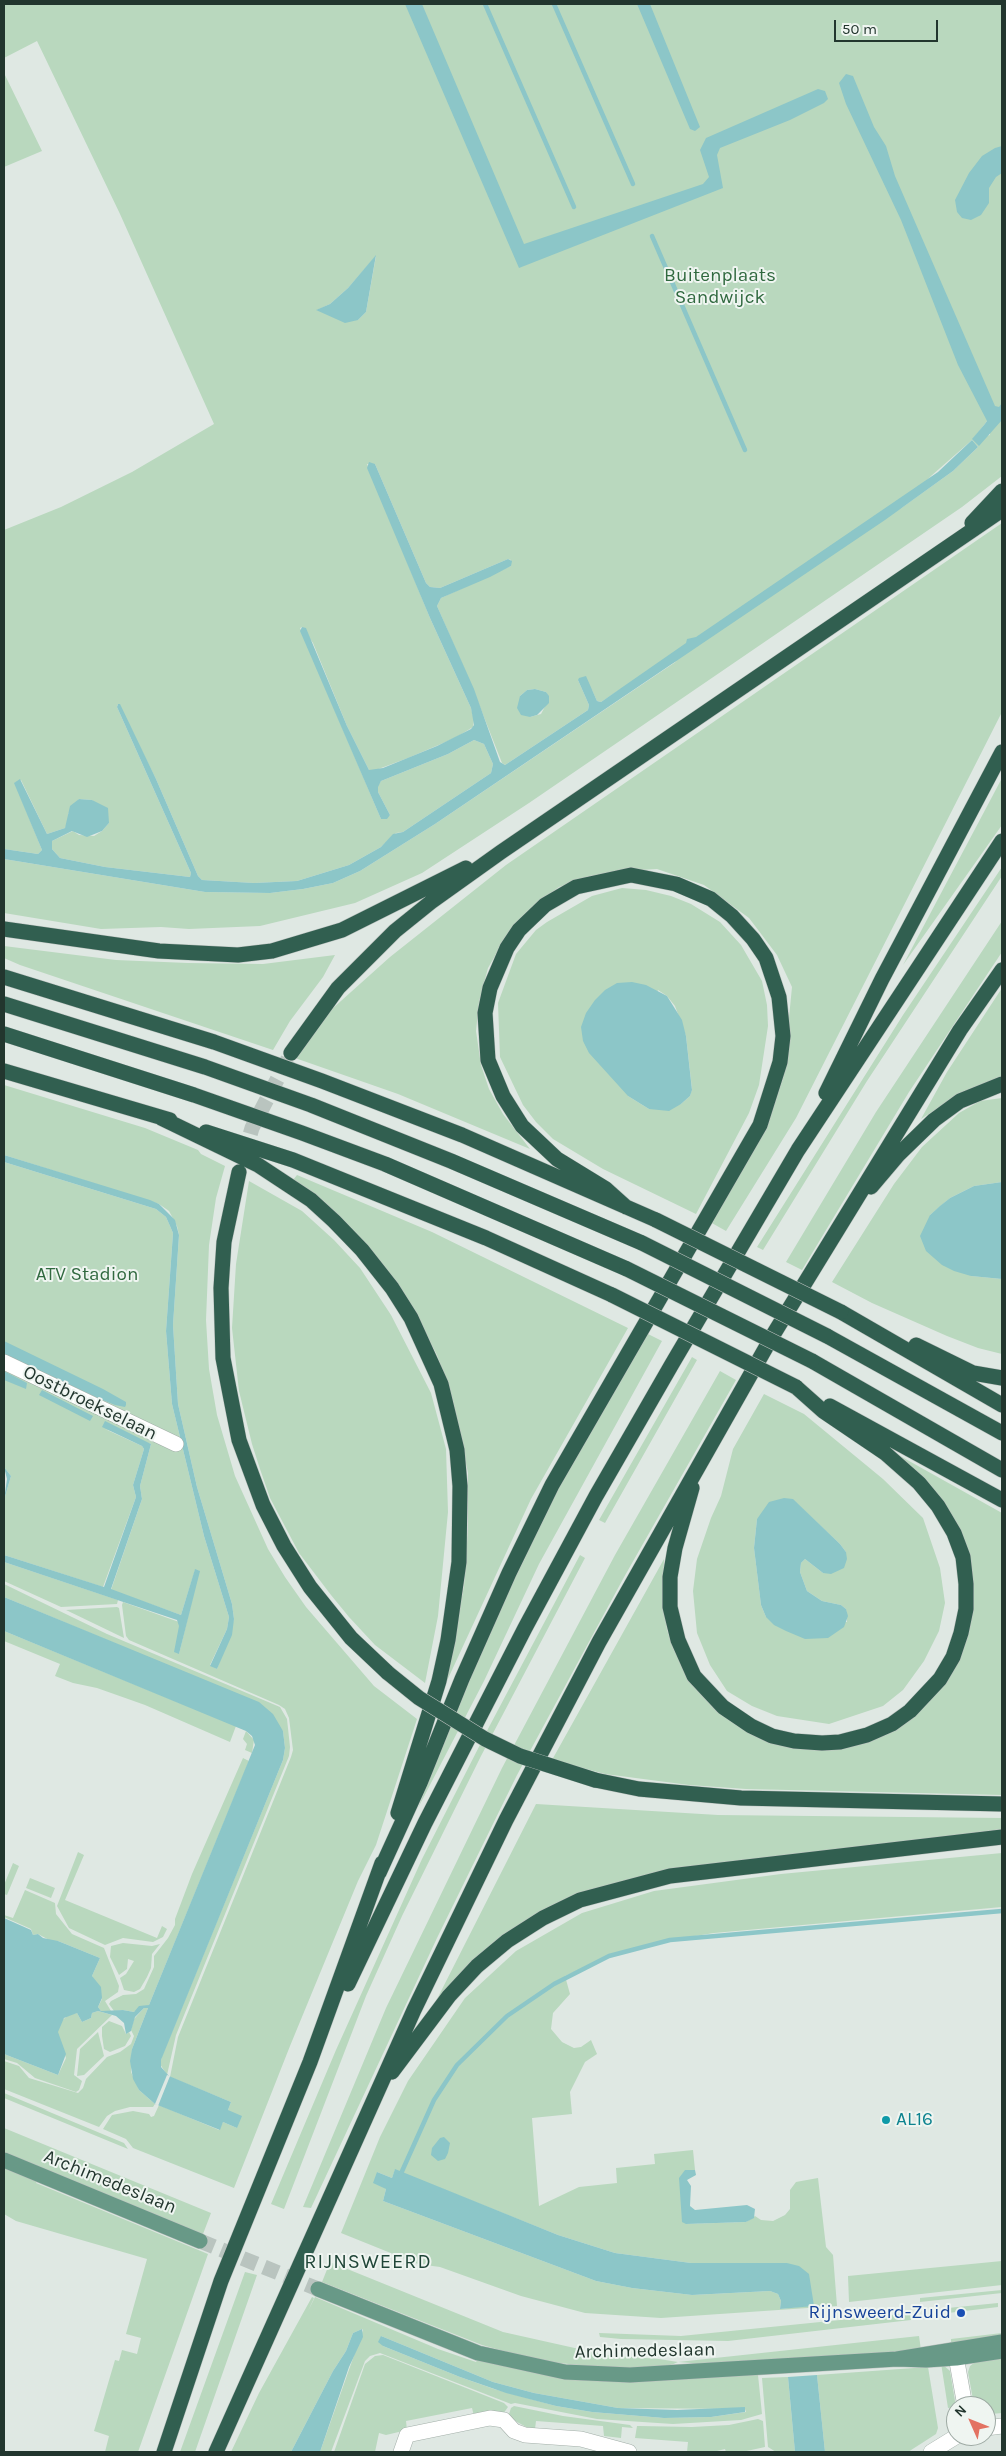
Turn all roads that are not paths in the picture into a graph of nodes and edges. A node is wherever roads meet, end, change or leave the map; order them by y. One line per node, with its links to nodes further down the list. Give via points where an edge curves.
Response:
1 (1002, 491): 3 (highway)
2 (1002, 510): 3 (highway)
3 (950, 546): 6 (highway)
4 (1002, 752): 16 (highway, via 882,979)
5 (1002, 841): 16 (highway)
6 (501, 852): 7 (highway, via 342,930 272,951 238,955 158,951); 12 (highway, via 431,902 356,968 319,1011)
7 (4, 929)
8 (1002, 970): 19 (highway, via 960,1030)
9 (4, 977): 18 (highway, via 214,1042 322,1081 462,1135)
10 (4, 1004): 25 (highway, bridge, via 205,1067 452,1161 642,1243 827,1336)
11 (4, 1034): 28 (highway, bridge, via 302,1132 385,1164 627,1269 812,1361)
12 (291, 1053)
13 (4, 1071): 15 (highway)
14 (1002, 1084): 19 (highway, via 960,1101 934,1120 899,1154)
15 (161, 1118): 23 (highway, bridge, via 302,1164 486,1238 612,1295); 32 (highway, via 286,1182 311,1200 362,1250 411,1318 430,1358 450,1417 457,1450 460,1505 459,1562 448,1640 439,1681)
16 (798, 1150): 33 (highway, via 672,1364 530,1620 425,1822)
17 (239, 1172): 30 (highway, bridge, via 224,1242 221,1288 223,1358 239,1440 263,1505 294,1562 350,1638 388,1673 435,1709 485,1739 539,1763 639,1790 731,1797)
18 (626, 1207): 20 (highway, bridge); 32 (highway, via 606,1189 557,1158 522,1126 502,1096 488,1060 485,1013 490,988 507,948 519,930 545,904 576,887 631,875 676,884 711,899 753,939 766,958 779,997 783,1036 780,1062 760,1125 576,1443 509,1573)
19 (844, 1218): 27 (highway, via 772,1335)
20 (870, 1329): 22 (highway, via 923,1348 973,1373); 24 (highway)
21 (4, 1362): 26 (street, Oostbroekselaan)
22 (1002, 1378)
23 (796, 1387): 27 (highway, via 919,1482 938,1506 960,1549 966,1584 961,1634 940,1679 910,1711 892,1724 858,1737 822,1743 794,1741 772,1736 736,1718 694,1676 678,1640 670,1607 670,1577); 29 (highway)
24 (1002, 1405)
25 (1002, 1433)
26 (176, 1444)
27 (699, 1464): 34 (highway, via 599,1642 506,1820)
28 (1002, 1470)
29 (1002, 1500)
30 (1002, 1804)
31 (1002, 1837): 34 (highway, via 670,1876 580,1900 507,1941 477,1966 449,1996)
32 (379, 1873): 33 (highway)
33 (310, 2062): 43 (highway, via 221,2281)
34 (374, 2096): 44 (highway)
35 (4, 2160): 36 (main road, Archimedeslaan)
36 (200, 2241)
37 (318, 2289): 40 (main road, Archimedeslaan, via 478,2353 565,2372 630,2375 897,2359 926,2353)
38 (1002, 2342): 40 (main road, Archimedeslaan)
39 (1002, 2351): 40 (main road, Archimedeslaan)
40 (955, 2354): 41 (street)
41 (963, 2396)
42 (946, 2443): 47 (street)
43 (164, 2452)
44 (216, 2452)
45 (401, 2452): 46 (street, via 407,2434 490,2418 504,2420 514,2431 525,2435 581,2439)
46 (629, 2452)
47 (931, 2452)

